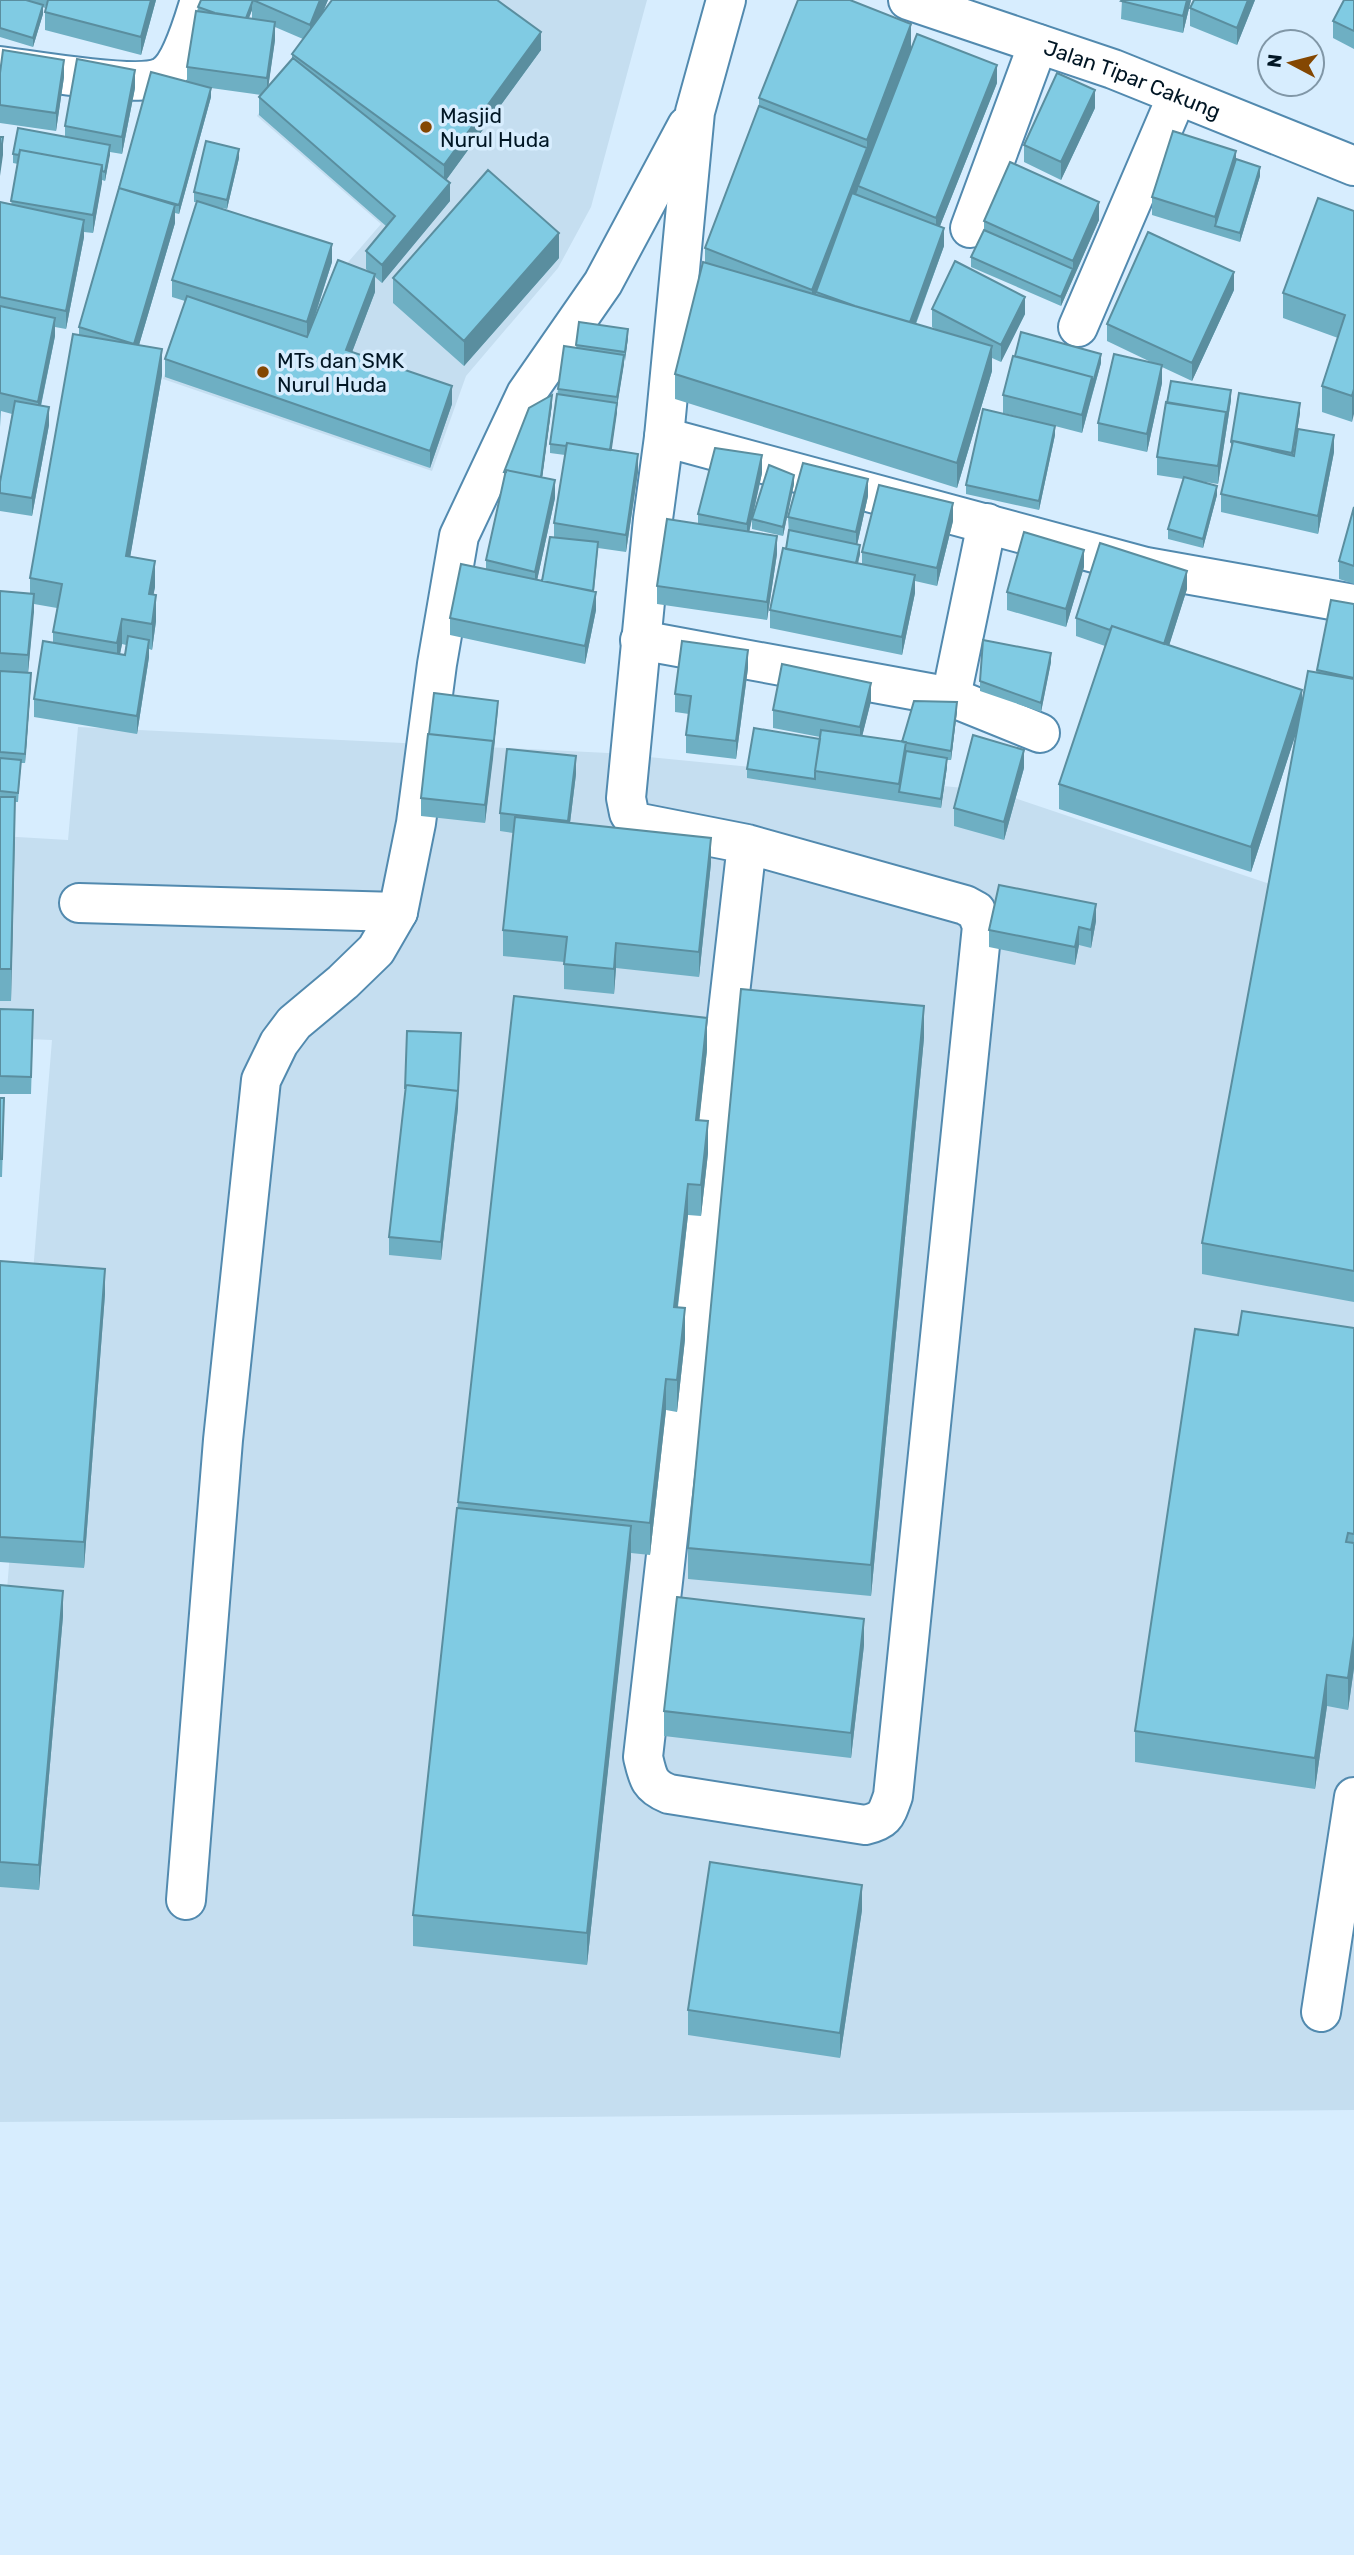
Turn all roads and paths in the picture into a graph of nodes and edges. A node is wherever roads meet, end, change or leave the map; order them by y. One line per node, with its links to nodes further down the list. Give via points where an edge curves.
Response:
1 (200, 0): 5 (street, via 176,62 163,76 135,82)
2 (726, 0): 7 (street)
3 (929, 3): 4 (street, Jalan Tipar Cakung)
4 (1038, 44): 6 (street, Jalan Tipar Cakung); 9 (street)
5 (0, 66)
6 (1177, 96): 8 (street, Jalan Tipar Cakung); 10 (street)
7 (695, 112): 11 (street); 19 (street, via 603,283 526,394 459,536 436,664 416,823)
8 (1354, 166)
9 (970, 228)
10 (1078, 327)
11 (664, 437): 12 (street); 14 (street)
12 (987, 523): 13 (street, via 1146,567); 15 (street)
13 (1354, 604)
14 (640, 640): 15 (street); 17 (street, via 626,798 629,813 635,822)
15 (951, 697): 16 (street)
16 (1040, 733)
17 (747, 844): 17 (street, via 965,905 976,911 982,926 893,1796 887,1814 879,1822 865,1825 669,1794 654,1788 643,1757 711,1027)
18 (79, 903): 19 (street)
19 (398, 912): 21 (street, via 376,950 294,1023 261,1080 223,1440)
20 (1354, 1797): 22 (street)
21 (186, 1900)
22 (1321, 2012)

